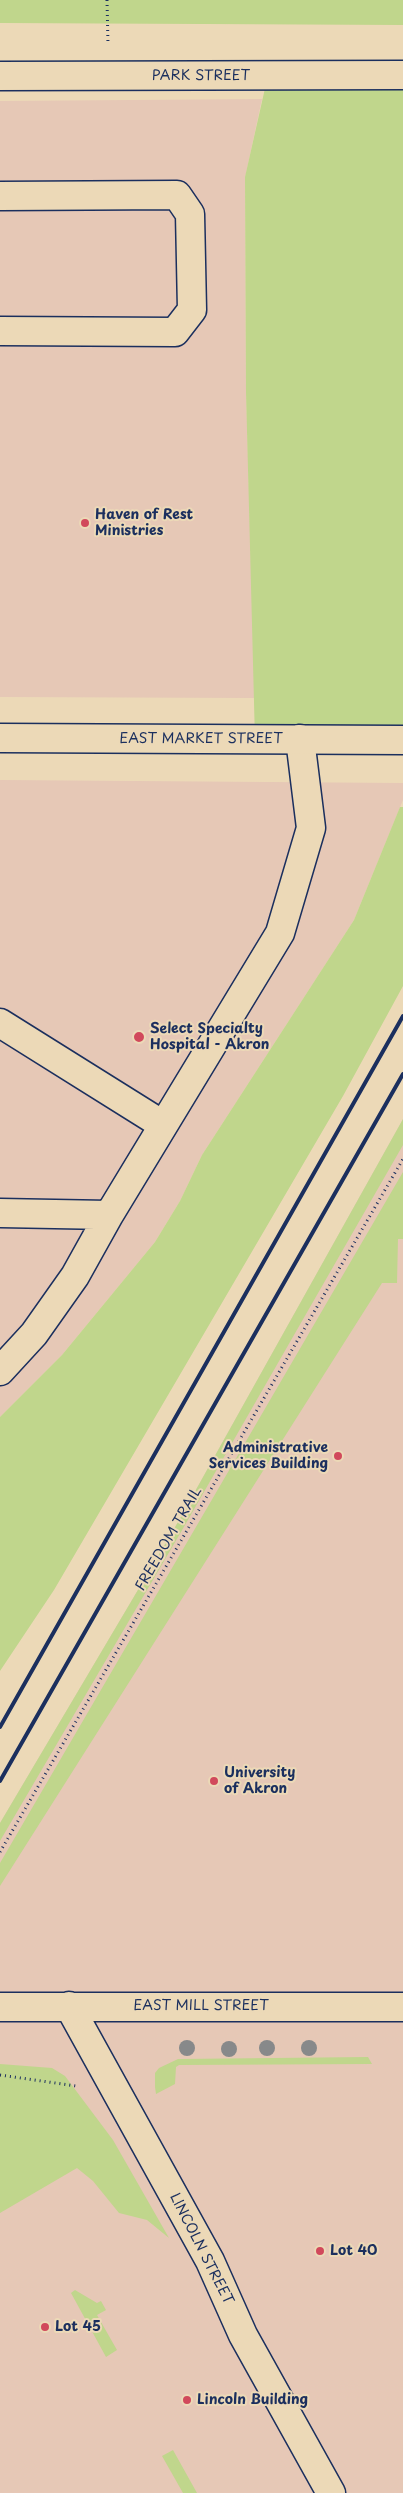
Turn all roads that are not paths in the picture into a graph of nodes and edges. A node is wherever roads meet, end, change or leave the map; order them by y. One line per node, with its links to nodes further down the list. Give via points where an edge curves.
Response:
1 (403, 75): 2 (street, PARK STREET)
2 (0, 76)
3 (0, 196): 4 (street, via 177,195 190,214 192,310 175,332)
4 (0, 331)
5 (0, 738): 6 (street, EAST MARKET STREET)
6 (300, 739): 7 (street, EAST MARKET STREET); 9 (street, via 311,828 280,933)
7 (403, 740)
8 (0, 1023): 9 (street)
9 (164, 1125): 11 (street)
10 (0, 1213): 11 (street)
11 (109, 1215): 12 (street, via 75,1276 34,1334)
12 (0, 1371)
13 (0, 2006): 14 (street, EAST MILL STREET)
14 (69, 2006): 15 (street, EAST MILL STREET); 16 (street, LINCOLN STREET, via 210,2261 243,2335)
15 (403, 2007)
16 (331, 2493)

